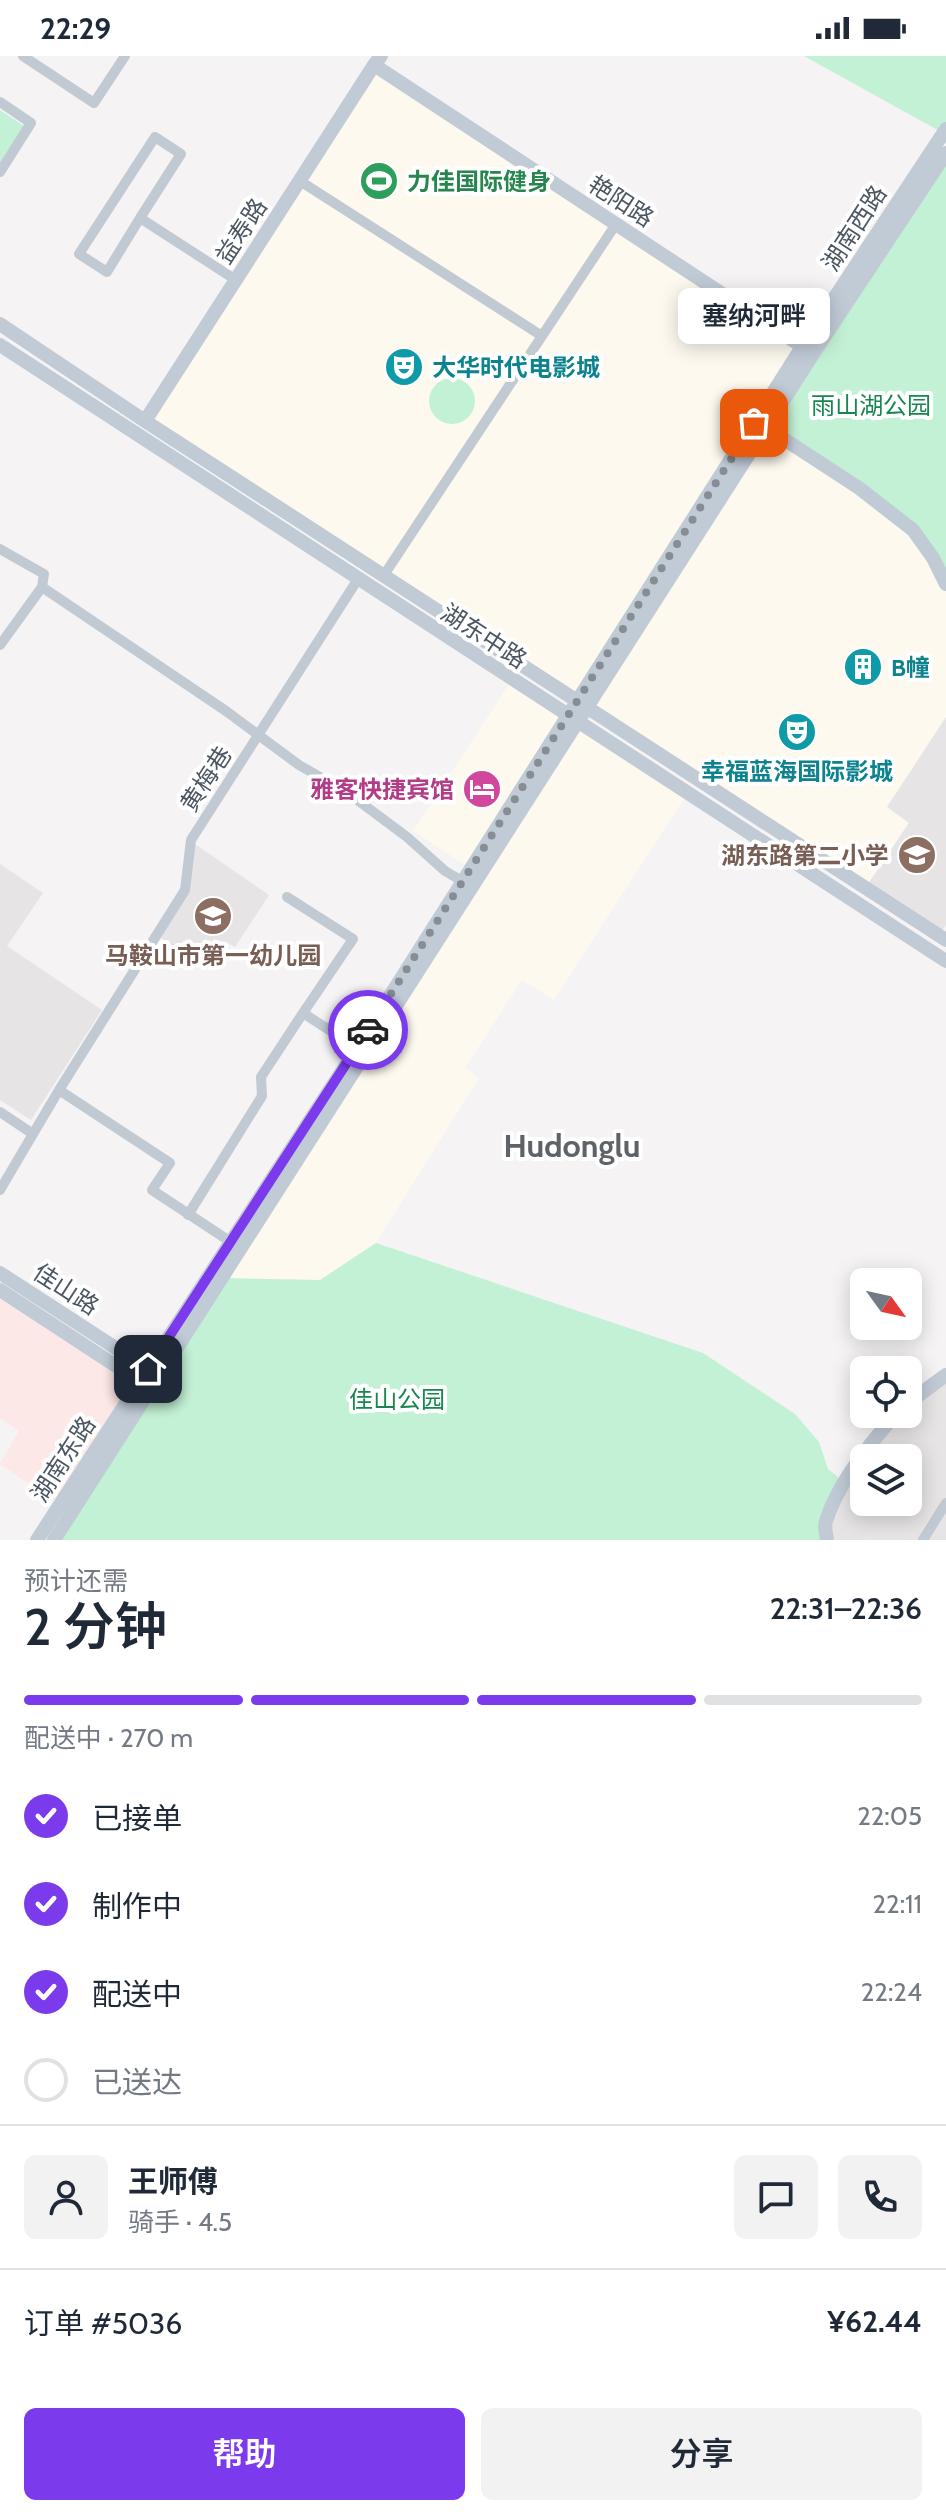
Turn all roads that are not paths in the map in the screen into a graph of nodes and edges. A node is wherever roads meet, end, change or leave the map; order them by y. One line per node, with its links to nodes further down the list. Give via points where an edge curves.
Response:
1 (23, 56): 2 (street, via 94,103)
2 (125, 56)
3 (378, 61): 8 (main road, 益寿路); 10 (main road, 艳阳路)
4 (0, 102): 7 (street, via 31,123)
5 (946, 129): 15 (main road, 湖南西路)
6 (946, 153): 15 (main road, 湖南西路)
7 (0, 172)
8 (300, 181): 11 (main road, 益寿路); 13 (street)
9 (140, 218): 9 (street, via 181,154 155,137 79,254 107,272); 11 (street)
10 (616, 224): 13 (street); 15 (main road, 艳阳路)
11 (236, 280): 16 (main road, 益寿路)
12 (0, 324): 16 (main road, 湖东中路)
13 (542, 336): 19 (street)
14 (0, 345): 20 (main road, 湖东中路)
15 (808, 350): 17 (main road, 湖南西路); 24 (main road, 湖南西路)
16 (145, 421): 19 (main road, 湖东中路)
17 (767, 428): 21 (main road, via 913,530); 24 (main road, 湖南西路)
18 (0, 549): 22 (street, via 44,574)
19 (384, 575): 24 (main road, 湖东中路)
20 (358, 579): 25 (main road, 湖东中路); 26 (street, 黄梅巷)
21 (946, 584)
22 (42, 587): 23 (street); 26 (street)
23 (0, 645)
24 (582, 702): 25 (main road); 29 (main road, 湖东中路)
25 (572, 719): 27 (main road, 湖南东路); 30 (main road, 湖东中路); 47 (main road)
26 (258, 735): 27 (street, via 348,793); 33 (street, 黄梅巷, via 191,840 185,890)
27 (462, 881): 32 (main road, 湖南东路)
28 (287, 897): 31 (street, via 353,939)
29 (946, 940)
30 (946, 961)
31 (303, 1013): 32 (street); 37 (street, via 261,1077 262,1096)
32 (357, 1048): 38 (main road, 湖南东路)
33 (59, 1090): 35 (street, 黄梅巷); 37 (street, via 170,1163 152,1190)
34 (0, 1112): 35 (street)
35 (33, 1134): 36 (street)
36 (0, 1190)
37 (188, 1215): 38 (street)
38 (231, 1242): 41 (main road, 湖南东路)
39 (0, 1273): 41 (main road, 佳山路)
40 (0, 1290): 41 (main road, 佳山路)
41 (144, 1375): 46 (main road, 湖南东路)
42 (946, 1375): 43 (main road)
43 (922, 1393)
44 (884, 1428): 48 (main road, via 836,1499 824,1525)
45 (946, 1503): 49 (street)
46 (37, 1540)
47 (54, 1540)
48 (827, 1540)
49 (923, 1540)

